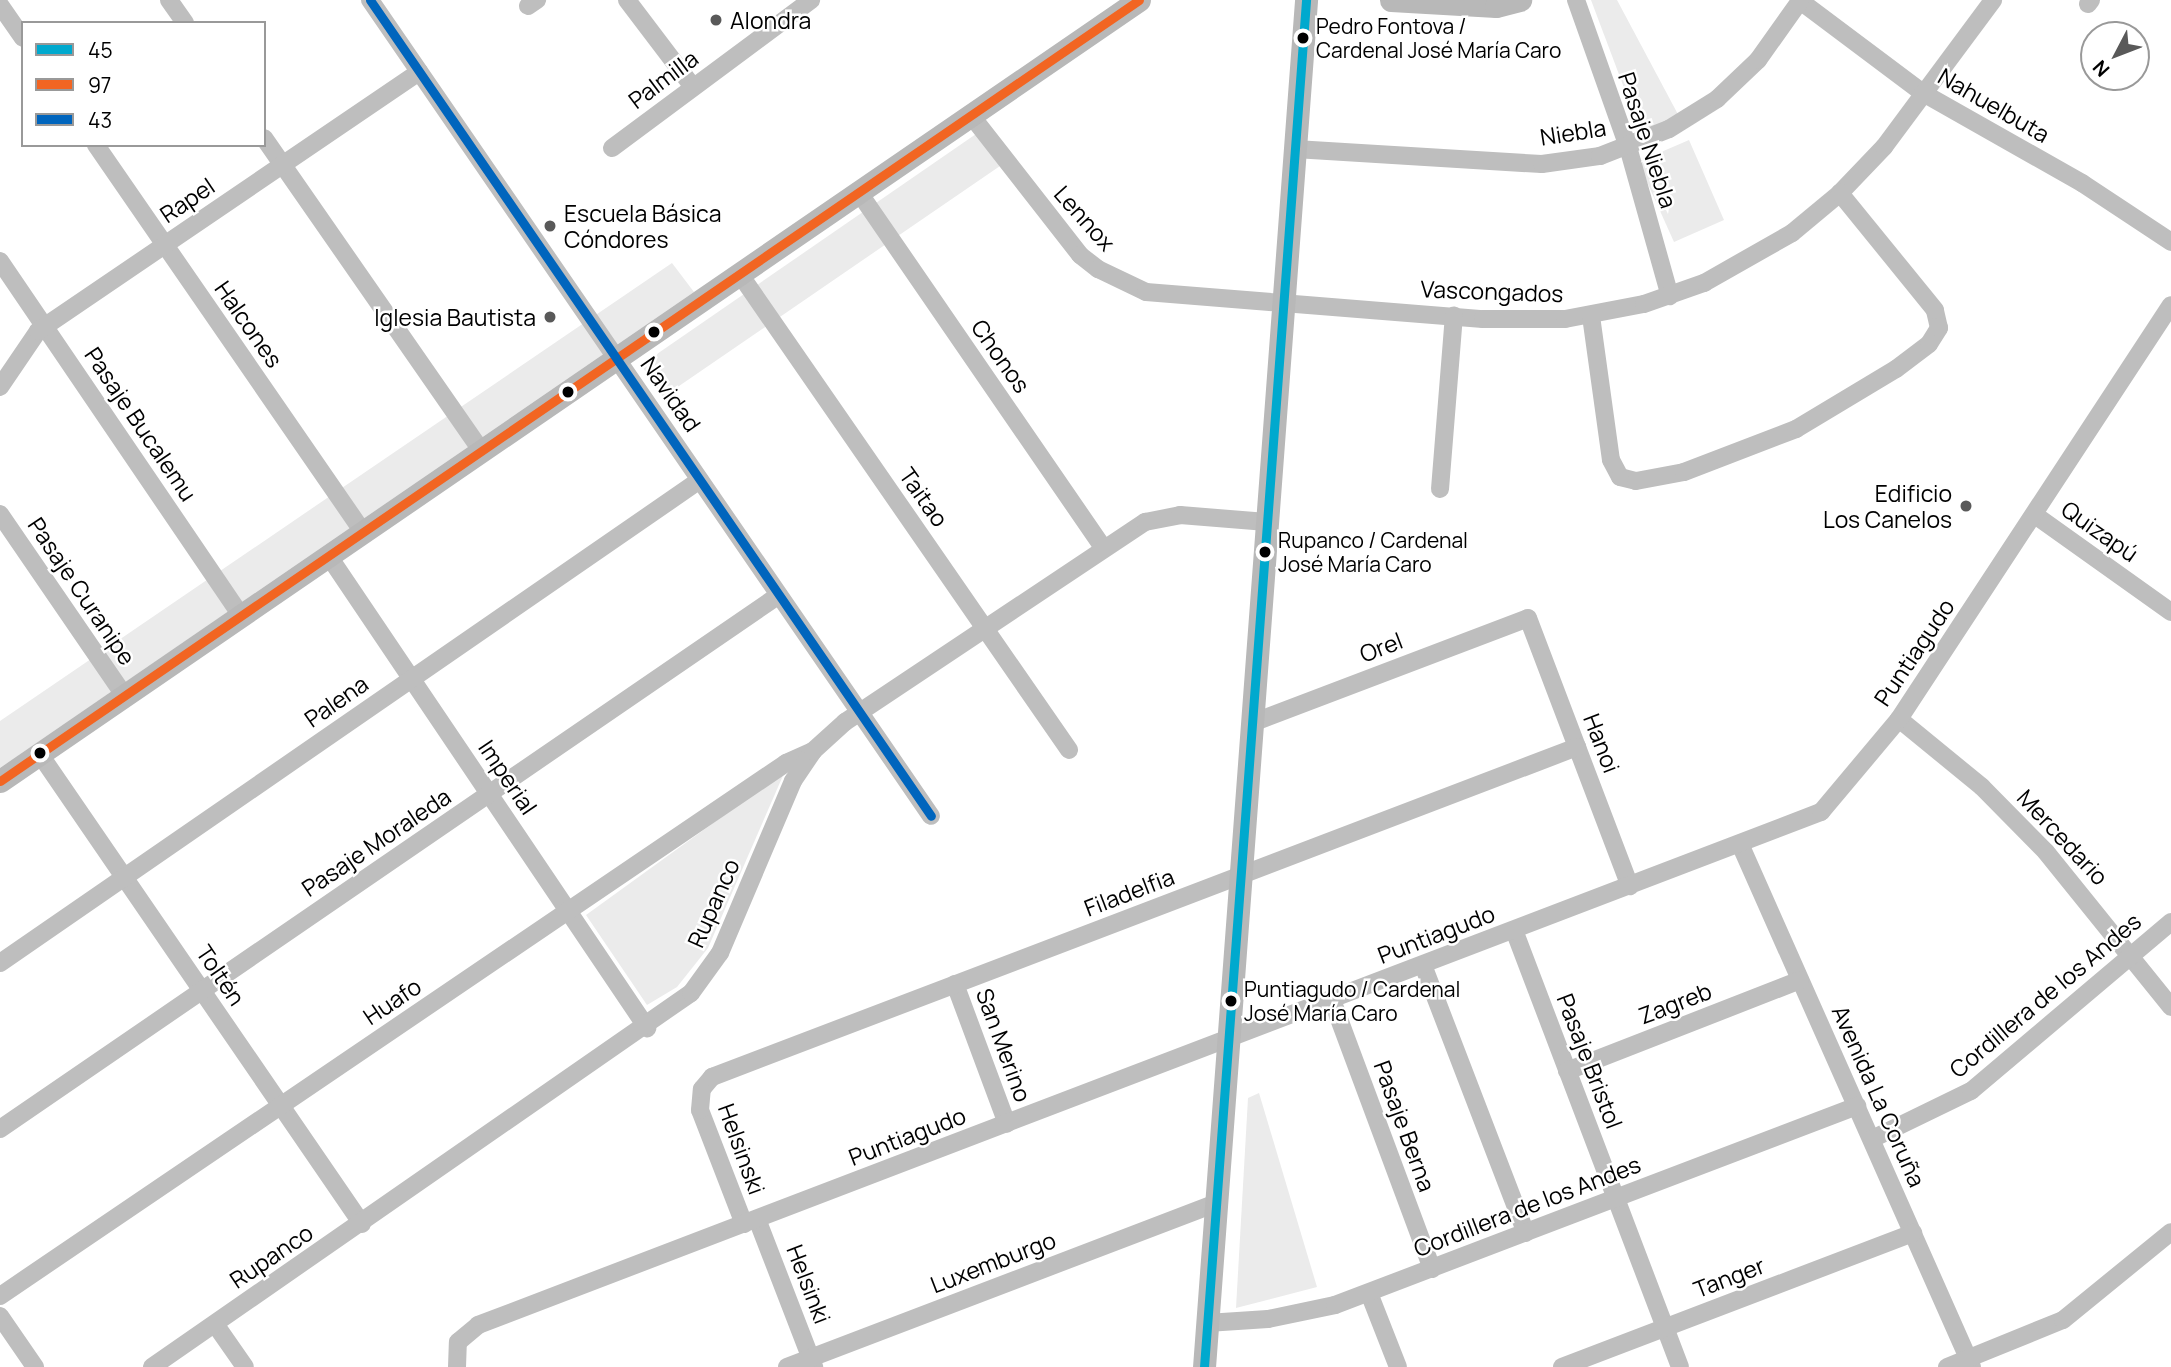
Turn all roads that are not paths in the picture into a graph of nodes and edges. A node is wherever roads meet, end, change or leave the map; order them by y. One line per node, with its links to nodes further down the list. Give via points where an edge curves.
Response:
1 (169, 0): 13 (street)
2 (370, 0): 15 (street, Navidad)
3 (628, 0): 16 (street)
4 (1139, 0): 18 (main road)
5 (1306, 0): 23 (main road)
6 (1391, 0): 7 (main road, via 1496,6)
7 (1520, 0)
8 (1576, 0): 21 (street, Pasaje Niebla)
9 (1993, 0): 17 (street, Vascongados)
10 (808, 1): 16 (street, Palmilla)
11 (1799, 1): 17 (street, Nahuelbuta); 21 (street, Niebla, via 1758,60 1717,99 1669,129)
12 (0, 5): 14 (street)
13 (184, 21)
14 (21, 35)
15 (419, 72): 24 (street, Rapel); 37 (street, Navidad)
16 (693, 87): 22 (street, Palmilla)
17 (1923, 93): 26 (street, Vascongados, via 1884,147); 27 (street, Nahuelbuta, via 2082,183)
18 (970, 114): 25 (main road); 32 (street, Lennox, via 1051,223 1098,270 1146,292 1182,299)
19 (266, 141): 24 (street)
20 (97, 147): 28 (street, Halcones)
21 (1628, 147): 23 (street, Niebla, via 1542,164); 31 (street, Pasaje Niebla)
22 (612, 148)
23 (1295, 149): 32 (main road)
24 (283, 164): 28 (street, Rapel); 39 (street)
25 (858, 191): 30 (main road); 46 (street, Chonos)
26 (1840, 193): 31 (street, Vascongados, via 1766,250); 35 (street, via 1935,310 1939,328 1934,340 1896,369 1796,429 1684,472 1636,481 1619,477 1611,460)
27 (2171, 242)
28 (165, 244): 36 (street, Rapel); 45 (street, Halcones)
29 (0, 261): 36 (street, Pasaje Bucalemu)
30 (739, 273): 37 (main road); 52 (street, Taitao)
31 (1670, 296): 35 (street, Vascongados)
32 (1283, 300): 34 (street, Vascongados); 44 (main road)
33 (2171, 305): 43 (street, Puntiagudo)
34 (1454, 316): 35 (street, Vascongados, via 1538,321); 41 (street)
35 (1591, 316)
36 (44, 326): 38 (street, Rapel, via 28,342); 50 (street, Pasaje Bucalemu)
37 (616, 357): 39 (main road); 40 (street, Navidad)
38 (0, 387)
39 (481, 450): 45 (main road)
40 (700, 480): 48 (street, Navidad); 53 (street, Palena)
41 (1440, 489)
42 (0, 514): 54 (street, Pasaje Curanipe)
43 (2035, 515): 49 (street, Quizapú); 56 (street, Puntiagudo)
44 (1267, 522): 46 (street, Rupanco, via 1169,515 1145,522); 57 (main road)
45 (362, 531): 47 (main road)
46 (1104, 548): 52 (street, Rupanco)
47 (328, 555): 50 (main road); 53 (street, Imperial)
48 (779, 595): 55 (street, Navidad); 63 (street, Pasaje Moraleda)
49 (2171, 612)
50 (241, 615): 54 (main road)
51 (1528, 618): 57 (street, Orel); 58 (street, Hanoi)
52 (985, 629): 55 (street, Rupanco); 59 (street, Taitao)
53 (412, 679): 63 (street, Imperial); 67 (street, Palena)
54 (124, 695): 61 (main road)
55 (860, 712): 60 (street, Rupanco); 64 (street, Navidad)
56 (1899, 719): 65 (street, Puntiagudo, via 1821,812); 72 (street, Mercedario, via 2014,818)
57 (1252, 723): 66 (main road)
58 (1577, 747): 66 (street, Filadelfia); 68 (street, Hanoi)
59 (1069, 750)
60 (813, 751): 69 (street, Huafo, via 786,762); 80 (street, Rupanco, via 789,789 720,953 691,993)
61 (39, 753): 62 (main road); 67 (street, Toltén)
62 (3, 774)
63 (490, 794): 69 (street, Imperial); 77 (street, Pasaje Moraleda)
64 (931, 816)
65 (1740, 844): 68 (street, Puntiagudo); 75 (street, Avenida La Coruña)
66 (1241, 875): 76 (street, Filadelfia); 81 (main road)
67 (124, 877): 73 (street, Palena); 77 (street, Toltén)
68 (1630, 886): 71 (street, Puntiagudo)
69 (568, 911): 80 (street, Imperial); 84 (street, Huafo)
70 (2171, 922): 72 (street, Cordillera de los Andes)
71 (1514, 930): 74 (street, Puntiagudo); 82 (street, Pasaje Bristol)
72 (2132, 955): 79 (street, Mercedario); 88 (street, Cordillera de los Andes, via 1971,1091)
73 (0, 963)
74 (1423, 965): 78 (street, Puntiagudo); 94 (street)
75 (1800, 980): 82 (street, Zagreb); 85 (street, Avenida La Coruña)
76 (955, 984): 83 (street, Filadelfia, via 719,1073); 86 (street, San Merino)
77 (202, 990): 84 (street, Toltén); 87 (street, Pasaje Moraleda)
78 (1332, 1000): 81 (street, Puntiagudo); 96 (street, Pasaje Berna)
79 (2171, 1007)
80 (647, 1028): 92 (street, Rupanco)
81 (1228, 1040): 86 (street, Puntiagudo); 90 (main road)
82 (1567, 1071): 89 (street, Pasaje Bristol)
83 (702, 1089): 91 (street, Helsinski, via 700,1110)
84 (281, 1106): 92 (street, Toltén); 98 (street, Huafo)
85 (1857, 1106): 88 (street, Avenida La Coruña); 89 (street, Cordillera de los Andes)
86 (1007, 1124): 91 (street, Puntiagudo)
87 (0, 1129)
88 (1872, 1139): 95 (street, Avenida La Coruña)
89 (1616, 1198): 94 (street, Cordillera de los Andes); 102 (street, Pasaje Bristol)
90 (1216, 1203): 100 (main road); 103 (street, Luxemburgo)
91 (751, 1222): 103 (street, Helsinki); 108 (street, Puntiagudo, via 478,1325 458,1342)
92 (362, 1224): 101 (street, Rupanco)
93 (2171, 1232): 104 (street, via 2063,1320)
94 (1526, 1233): 96 (street, Cordillera de los Andes)
95 (1913, 1233): 102 (street, Tanger); 104 (street, Avenida La Coruña)
96 (1432, 1269): 97 (street, Cordillera de los Andes)
97 (1370, 1293): 100 (street, Cordillera de los Andes, via 1302,1314); 111 (street)
98 (0, 1296)
99 (0, 1316): 105 (street)
100 (1207, 1323): 110 (main road)
101 (215, 1324): 106 (street, Rupanco); 107 (street)
102 (1665, 1327): 112 (street, Tanger); 113 (street, Pasaje Bristol)
103 (813, 1362): 109 (street, Luxemburgo)
104 (1970, 1363): 114 (street)
105 (35, 1367)
106 (152, 1367)
107 (245, 1367)
108 (457, 1367)
109 (787, 1367)
110 (1204, 1367)
111 (1398, 1367)
112 (1562, 1367)
113 (1681, 1367)
114 (1947, 1367)

